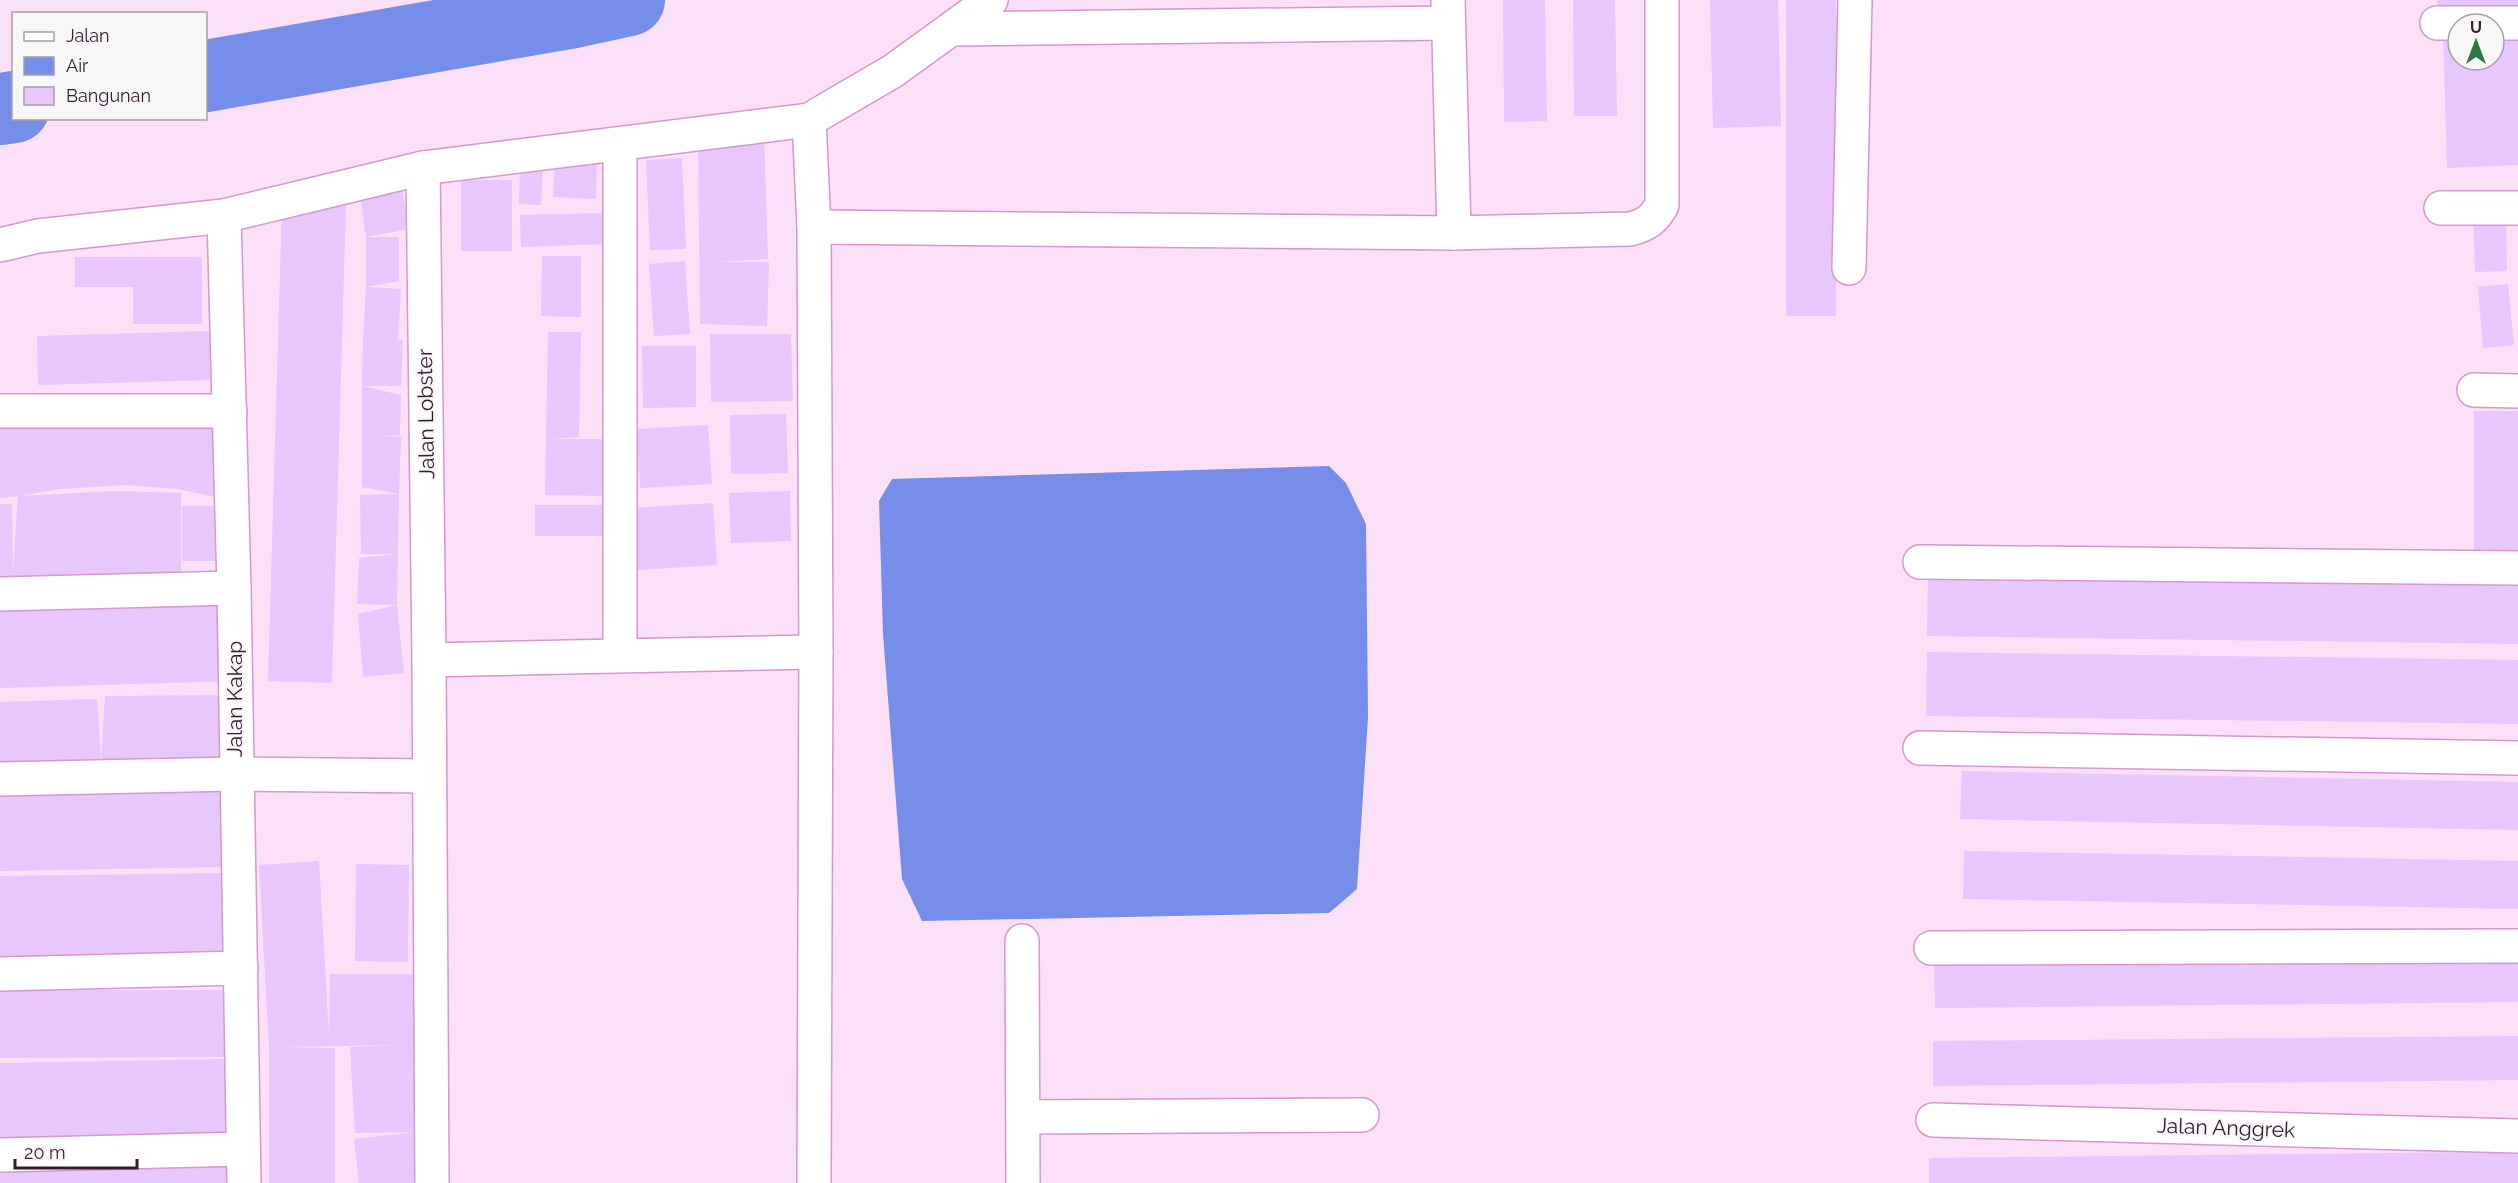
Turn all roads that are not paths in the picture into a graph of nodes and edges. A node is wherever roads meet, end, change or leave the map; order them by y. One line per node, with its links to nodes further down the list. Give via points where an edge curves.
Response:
1 (991, 0): 7 (street)
2 (1662, 0): 15 (street, via 1662,205 1654,219 1630,229)
3 (1855, 0): 17 (street)
4 (1447, 12): 7 (street); 15 (street)
5 (2437, 23): 6 (street)
6 (2518, 23)
7 (954, 29): 8 (street, via 893,71)
8 (809, 120): 9 (street); 14 (street)
9 (620, 145): 10 (street); 27 (street)
10 (423, 168): 13 (street); 28 (street, Jalan Lobster)
11 (2441, 208): 12 (street)
12 (2518, 208)
13 (224, 216): 16 (street, via 38,236); 21 (street, Jalan Kakap)
14 (814, 227): 15 (street); 26 (street)
15 (1454, 233)
16 (0, 245)
17 (1849, 268)
18 (2474, 390): 19 (street)
19 (2518, 390)
20 (0, 411): 21 (street)
21 (230, 411): 24 (street, Jalan Kakap)
22 (1920, 562): 23 (street)
23 (2518, 568)
24 (234, 588): 25 (street); 31 (street, Jalan Kakap)
25 (0, 594)
26 (816, 652): 27 (street); 47 (street)
27 (620, 655): 28 (street)
28 (429, 660): 32 (street, Jalan Lobster)
29 (1920, 748): 30 (street)
30 (2518, 758)
31 (235, 774): 32 (street); 33 (street); 37 (street, Jalan Kakap)
32 (429, 776): 46 (street, Jalan Lobster)
33 (0, 779)
34 (1022, 941): 40 (street)
35 (2518, 946): 36 (street)
36 (1931, 948)
37 (241, 968): 38 (street); 43 (street, Jalan Kakap)
38 (0, 974)
39 (1362, 1115): 40 (street)
40 (1023, 1117): 48 (street)
41 (1934, 1120): 42 (street, Jalan Anggrek)
42 (2518, 1136)
43 (243, 1149): 44 (street); 45 (street, Jalan Kakap)
44 (0, 1155)
45 (244, 1183)
46 (432, 1183)
47 (814, 1183)
48 (1023, 1183)

